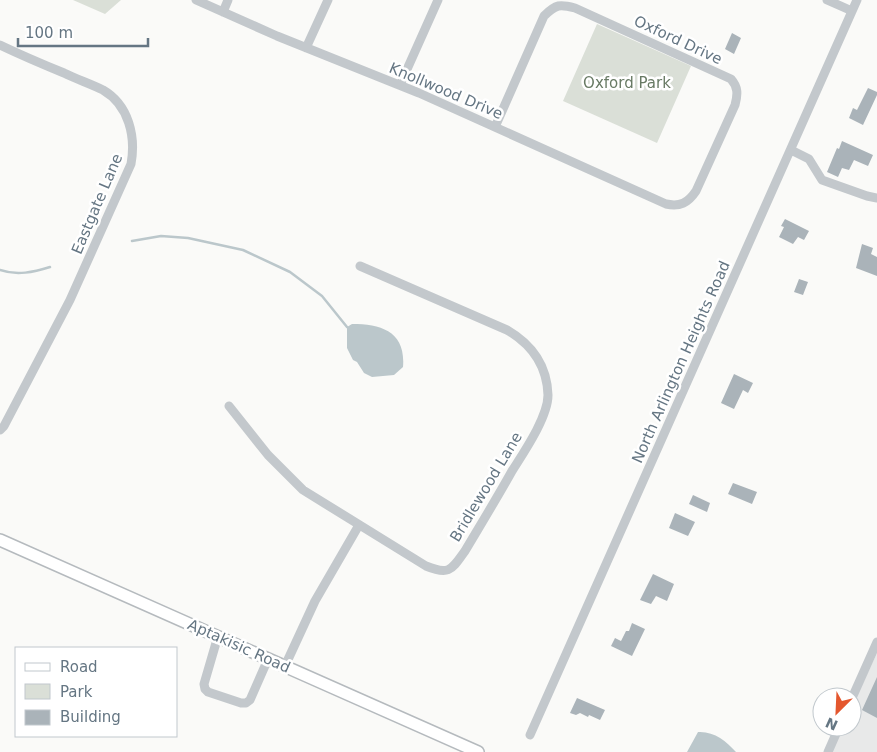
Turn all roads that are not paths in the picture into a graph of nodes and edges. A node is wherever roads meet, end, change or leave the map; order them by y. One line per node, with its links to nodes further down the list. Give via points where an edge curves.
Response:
1 (196, 0): 8 (street, Knollwood Drive)
2 (228, 0): 8 (street)
3 (328, 0): 10 (street)
4 (438, 0): 11 (street)
5 (827, 0): 7 (street)
6 (858, 0): 7 (street, North Arlington Heights Road)
7 (852, 11): 13 (street, North Arlington Heights Road)
8 (223, 12): 10 (street, Knollwood Drive)
9 (0, 45): 18 (street, Eastgate Lane, via 104,91 127,118 134,150 131,164 70,300)
10 (306, 48): 11 (street, Knollwood Drive)
11 (400, 85): 12 (street, Knollwood Drive)
12 (495, 127): 15 (street, Knollwood Drive, via 666,204 676,206); 15 (street, Oxford Drive, via 544,16 562,4 576,8 730,79 736,85 735,105 696,192)
13 (790, 150): 14 (street, via 809,159 822,180); 26 (street, North Arlington Heights Road)
14 (877, 198)
15 (685, 203)
16 (360, 266): 19 (street, Bridlewood Lane, via 519,337 541,364 548,395 536,430 465,551 449,570 439,571 426,566)
17 (229, 406): 19 (street, via 268,455 303,490)
18 (0, 430)
19 (359, 526): 24 (street, via 315,601)
20 (0, 540): 21 (main road, Aptakisic Road)
21 (218, 636): 23 (main road, Aptakisic Road); 23 (street, via 204,684 208,692 246,703)
22 (877, 642): 25 (street)
23 (268, 659): 24 (main road, Aptakisic Road)
24 (285, 666): 28 (main road, Aptakisic Road)
25 (857, 687)
26 (530, 735)
27 (835, 737): 29 (street)
28 (478, 752)
29 (828, 752)

